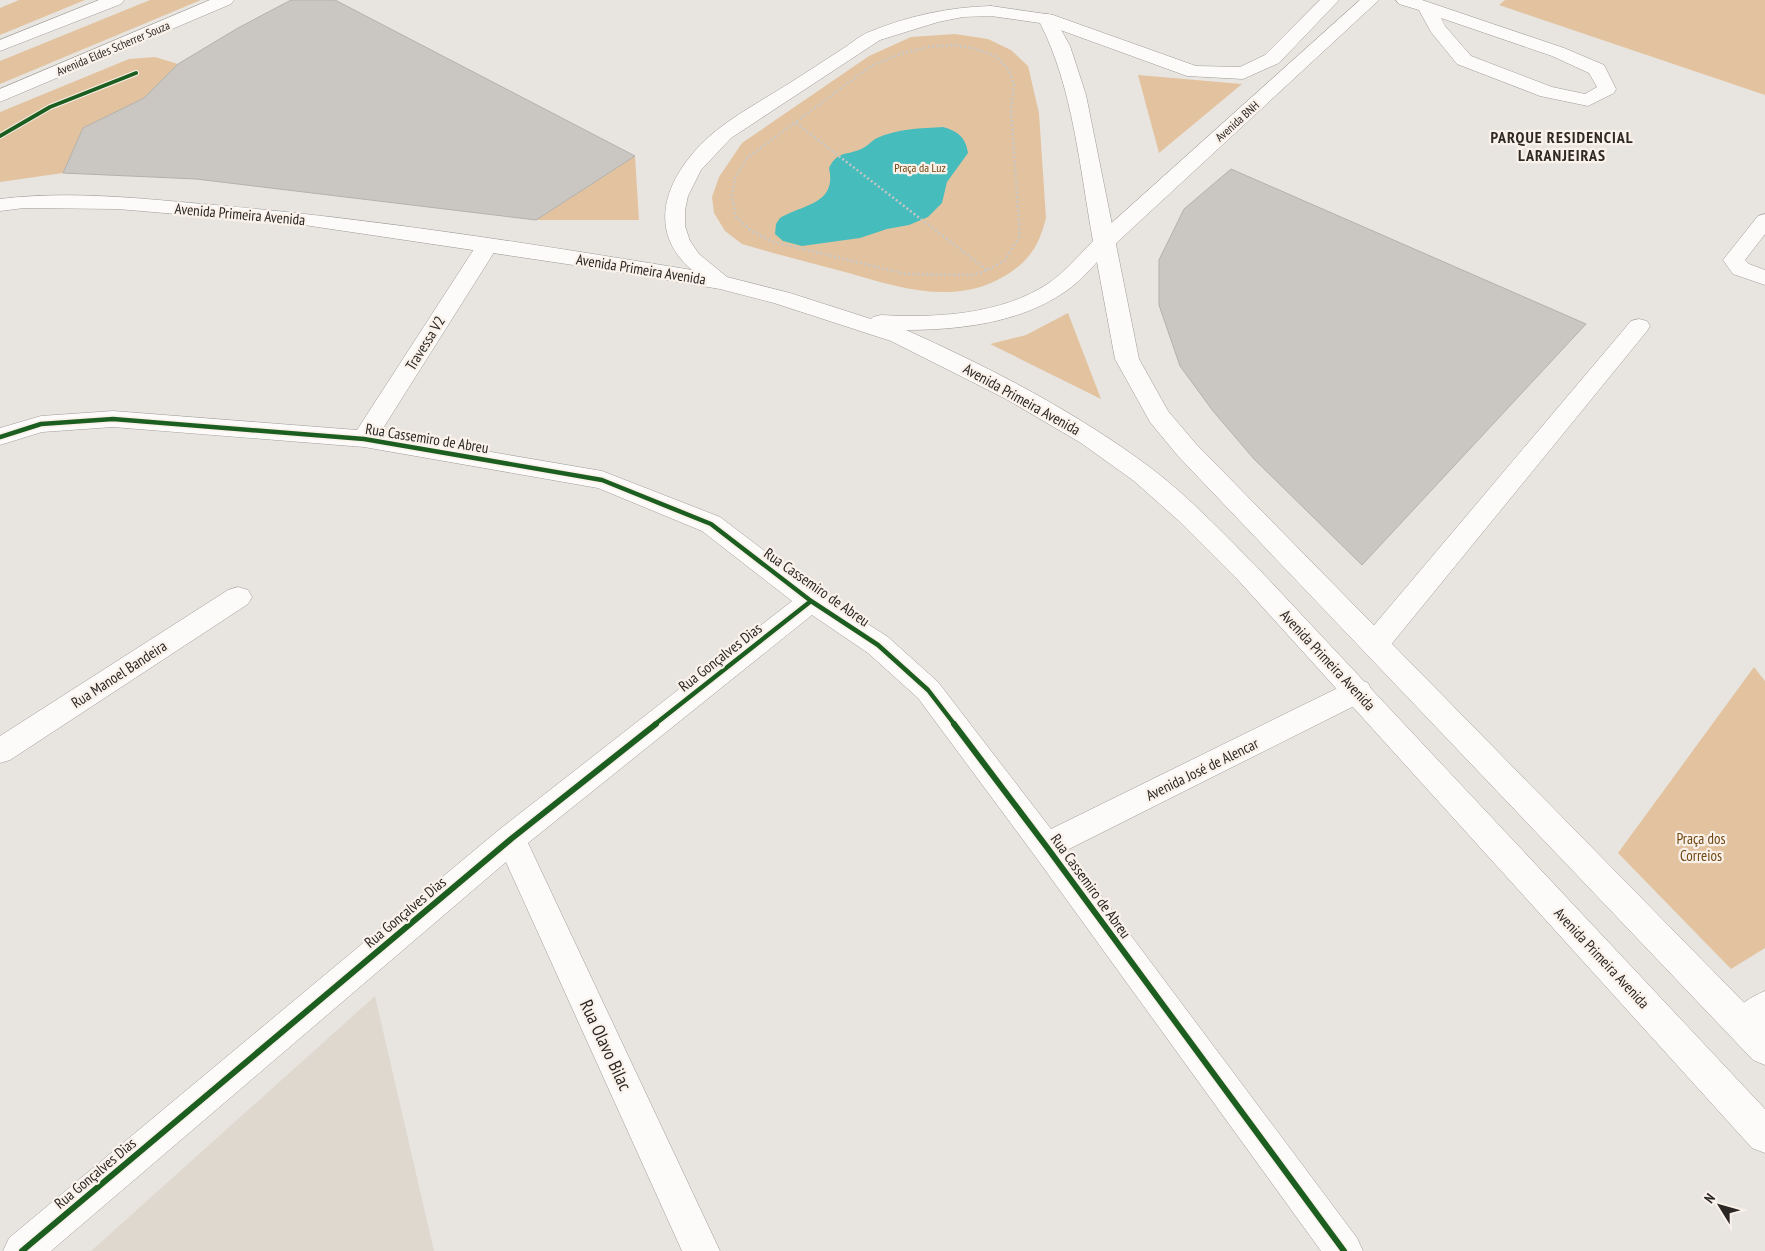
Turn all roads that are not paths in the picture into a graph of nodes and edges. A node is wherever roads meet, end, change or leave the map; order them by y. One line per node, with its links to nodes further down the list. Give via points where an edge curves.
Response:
1 (115, 0): 9 (main road)
2 (225, 0): 10 (main road, Avenida Eldes Scherrer Souza)
3 (1012, 0): 8 (main road)
4 (1330, 0): 8 (main road, via 1272,59 1244,74 1194,72)
5 (1370, 0): 15 (main road, Avenida BNH)
6 (1405, 0): 7 (main road)
7 (1426, 7): 7 (main road, via 1558,52 1597,70 1607,89 1588,100 1548,92 1464,60 1437,28)
8 (1047, 19): 15 (main road, via 1061,46 1076,95); 18 (main road, via 963,12 874,36 724,134 690,169 674,214 679,241 692,259)
9 (0, 46)
10 (0, 96)
11 (24, 202): 12 (main road, Avenida Primeira Avenida); 13 (main road); 16 (main road, Avenida Primeira Avenida, via 118,203 304,219)
12 (0, 205)
13 (0, 210)
14 (1765, 220): 17 (main road, via 1734,260 1741,268)
15 (1104, 242): 19 (main road, Avenida BNH, via 1073,275 1048,294 1003,311 953,321 905,325); 25 (main road, via 1127,359 1159,416 1187,450)
16 (486, 246): 18 (main road, Avenida Primeira Avenida); 22 (main road, Travessa V2)
17 (1765, 278)
18 (720, 282): 19 (main road, Avenida Primeira Avenida)
19 (850, 319): 26 (main road, Avenida Primeira Avenida, via 899,336 1014,393 1090,436 1188,514)
20 (1638, 326): 25 (main road)
21 (0, 437): 22 (main road, Rua Cassemiro de Abreu, via 41,424 113,419)
22 (364, 439): 24 (main road, Rua Cassemiro de Abreu, via 602,480 711,524)
23 (238, 597): 27 (main road, Rua Manoel Bandeira)
24 (811, 601): 28 (main road, Rua Gonçalves Dias); 29 (main road, Rua Cassemiro de Abreu, via 878,645 928,690)
25 (1375, 644): 30 (main road)
26 (1358, 691): 29 (main road, Avenida José de Alencar); 31 (main road, Avenida Primeira Avenida)
27 (0, 752)
28 (512, 839): 32 (main road, Rua Gonçalves Dias); 33 (main road, Rua Olavo Bilac)
29 (1046, 846): 34 (main road, Rua Cassemiro de Abreu)
30 (1758, 1027)
31 (1765, 1135)
32 (22, 1251)
33 (701, 1251)
34 (1344, 1251)

